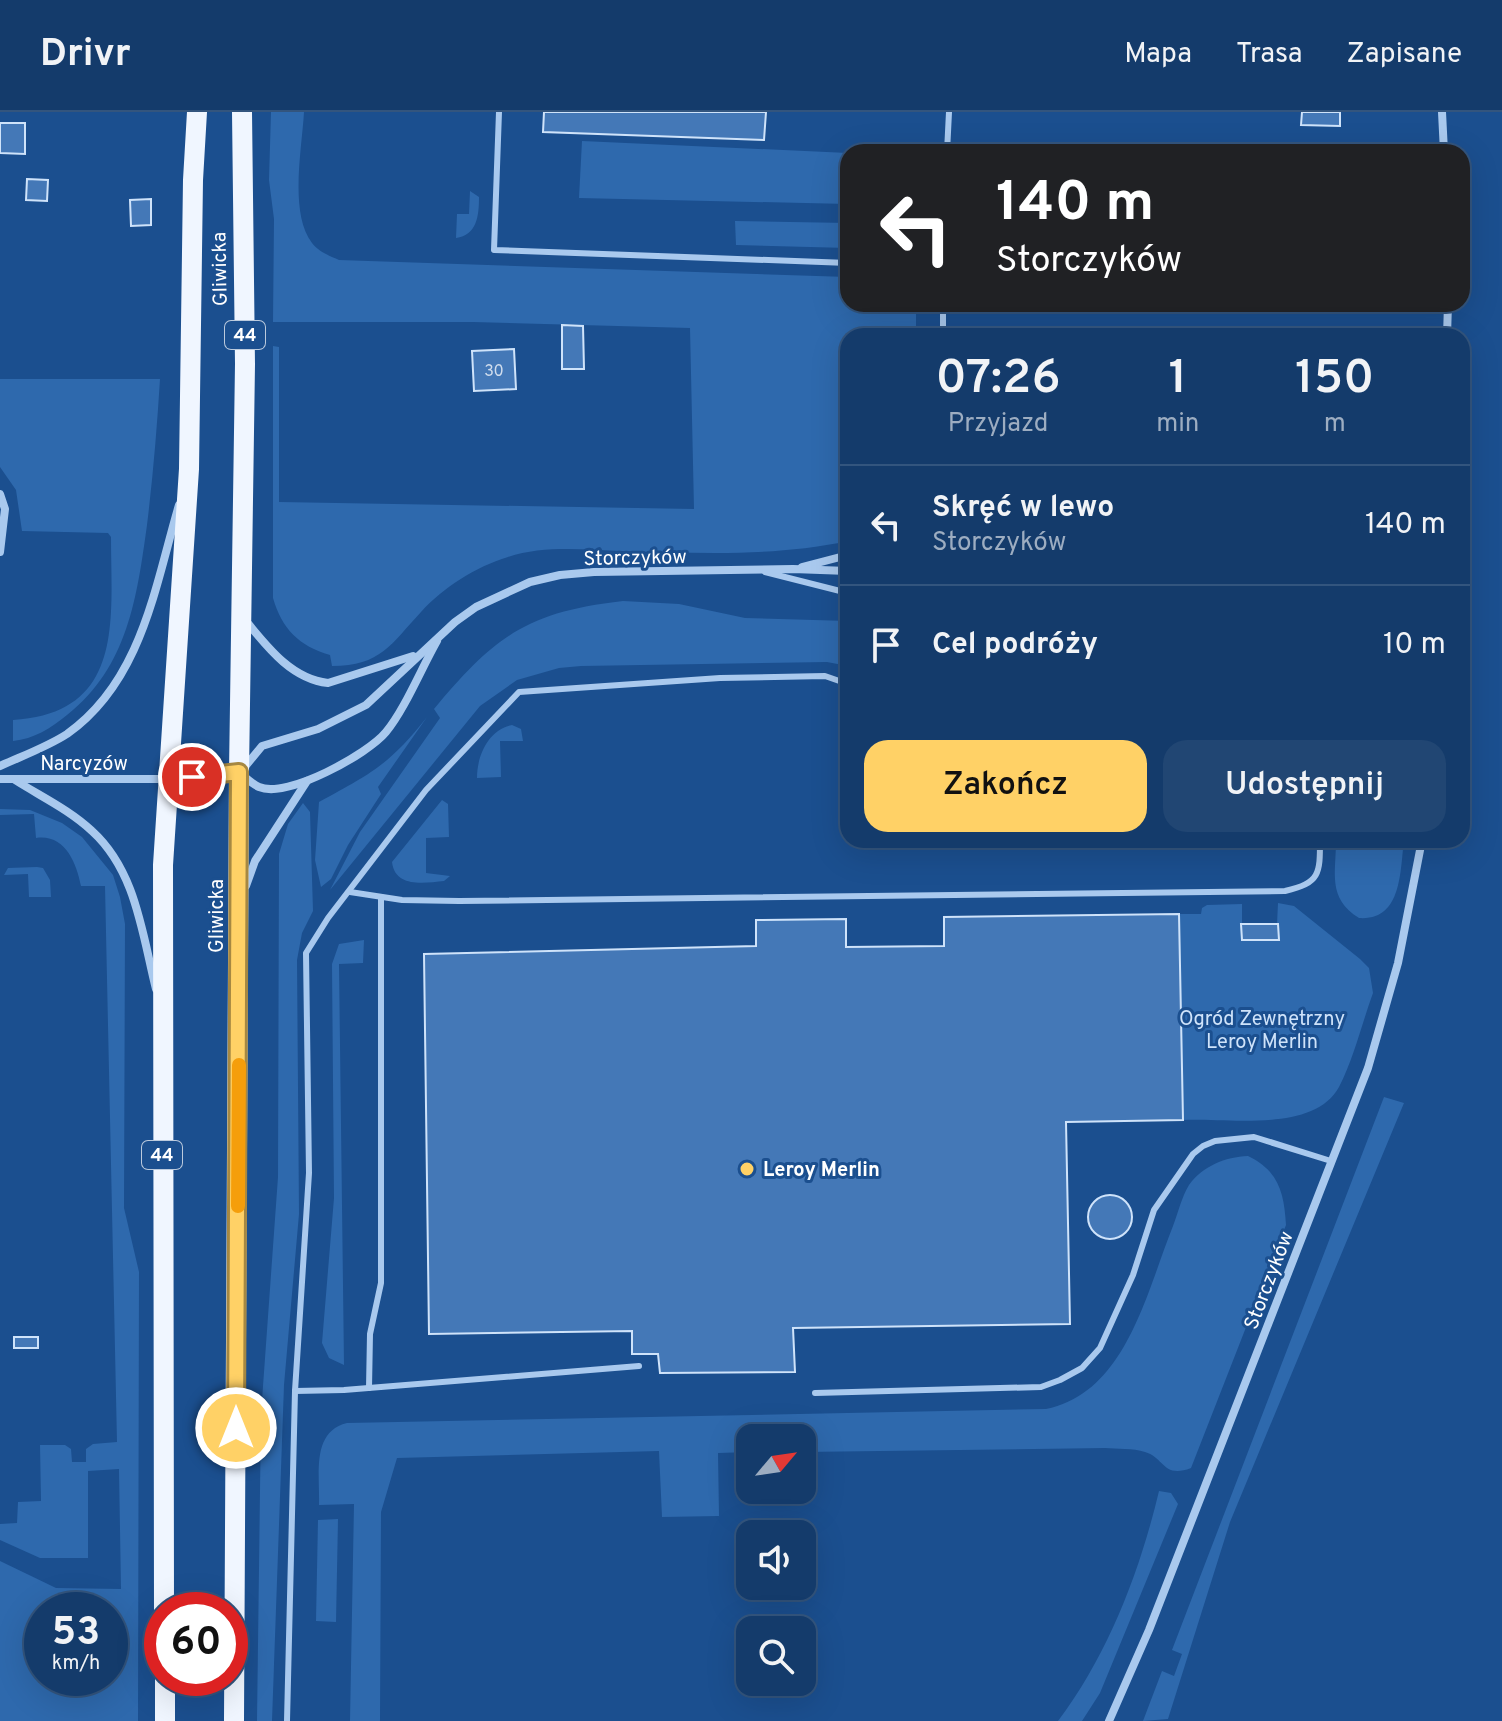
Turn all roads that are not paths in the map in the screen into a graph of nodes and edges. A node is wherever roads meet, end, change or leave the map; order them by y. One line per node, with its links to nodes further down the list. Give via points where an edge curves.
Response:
1 (197, 112): 9 (main road, Gliwicka / 44)
2 (242, 112): 17 (main road, Gliwicka / 44)
3 (499, 112): 8 (lane, via 494,250)
4 (949, 112): 6 (lane)
5 (1442, 112): 7 (street)
6 (947, 144)
7 (1444, 144)
8 (840, 263)
9 (189, 469): 21 (street, via 142,628 122,675 101,704 67,734); 25 (main road, Gliwicka / 44)
10 (0, 494): 11 (street, via 5,509)
11 (0, 552)
12 (840, 557): 13 (street)
13 (793, 569): 14 (street, Storczyków); 15 (street, Storczyków)
14 (762, 571): 16 (lane); 18 (street, Storczyków, via 560,575 502,593)
15 (840, 571)
16 (840, 591)
17 (243, 617): 19 (street, Storczyków, via 275,655 319,682); 22 (main road, Gliwicka / 44)
18 (440, 636): 19 (street, Storczyków); 26 (street, Storczyków, via 386,733 336,768)
19 (417, 655): 22 (street, Storczyków, via 366,705 318,729 262,746)
20 (840, 681): 29 (lane, via 825,676 720,678 519,692 426,790)
21 (0, 766)
22 (239, 772): 25 (street); 26 (street, Storczyków, via 261,788); 31 (main road, Gliwicka / 44)
23 (0, 779): 24 (street, Narcyzów)
24 (14, 779): 25 (street, Narcyzów); 32 (street, via 91,830 113,854 130,887)
25 (168, 779): 32 (main road, Gliwicka / 44)
26 (308, 780): 31 (street, via 255,861)
27 (1319, 848): 30 (lane, via 1317,876 1309,885 1285,891 542,901)
28 (1420, 848): 33 (street, Storczyków, via 1398,963 1368,1068)
29 (350, 892): 30 (lane); 36 (lane, via 306,953 309,1173)
30 (381, 897): 35 (lane, via 381,1283 370,1334)
31 (241, 899): 41 (main road, Gliwicka / 44)
32 (162, 1016): 38 (main road, Gliwicka / 44)
33 (1331, 1161): 37 (lane, via 1254,1137 1215,1141 1193,1154 1154,1210 1133,1275 1100,1348 1082,1368 1060,1380 1041,1387); 43 (street, Storczyków)
34 (639, 1366): 35 (lane)
35 (369, 1388): 36 (lane)
36 (295, 1391): 42 (lane)
37 (815, 1393)
38 (164, 1592)
39 (165, 1696): 40 (main road)
40 (165, 1721)
41 (234, 1721)
42 (287, 1721)
43 (1109, 1721)

